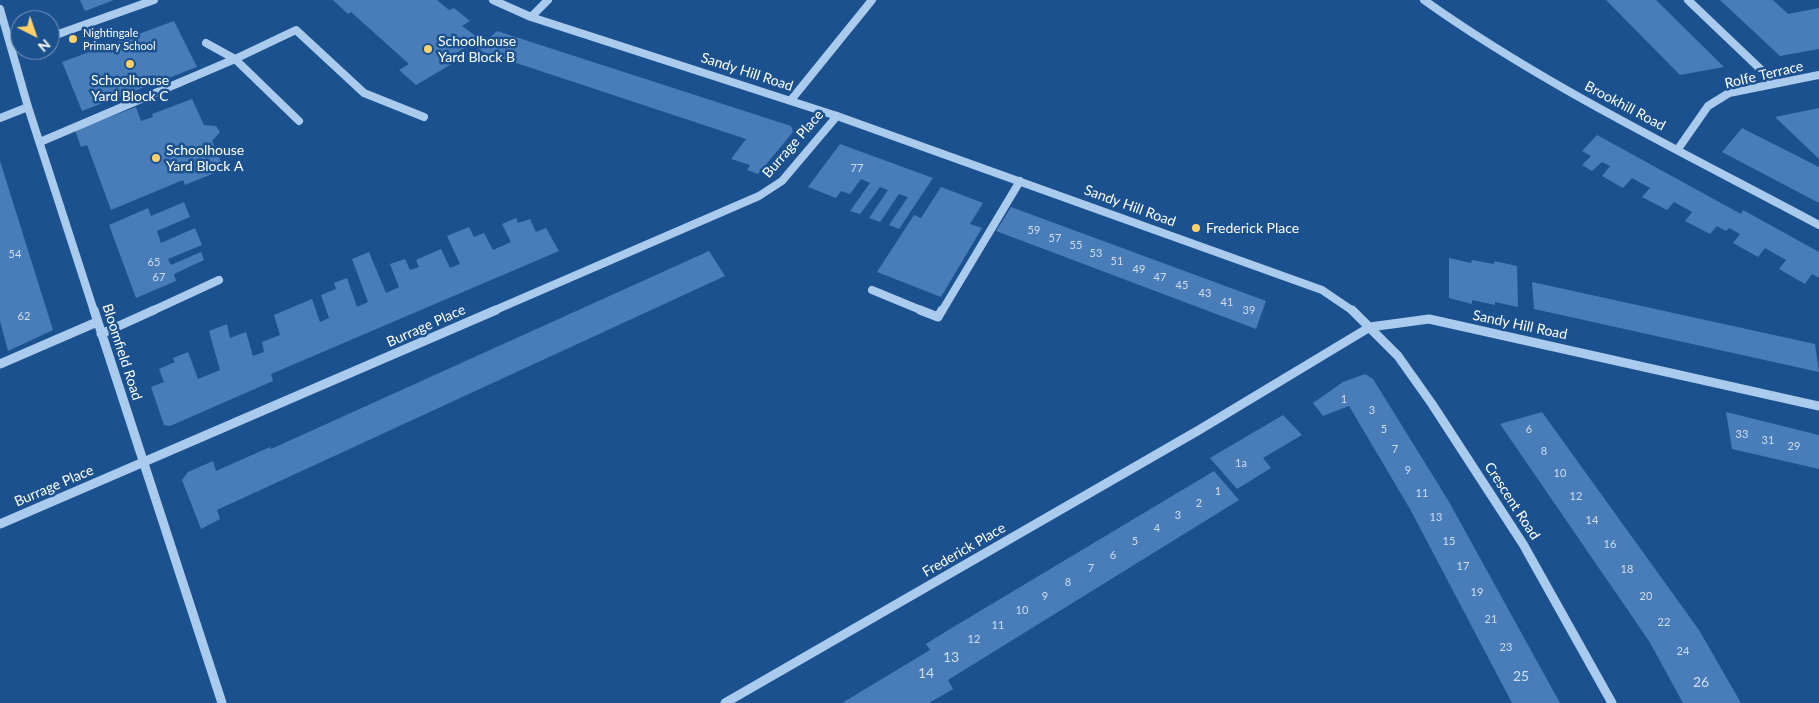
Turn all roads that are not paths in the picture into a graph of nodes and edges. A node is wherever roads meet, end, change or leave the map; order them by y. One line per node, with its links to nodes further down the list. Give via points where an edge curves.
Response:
1 (154, 0): 9 (street)
2 (493, 0): 8 (street, Sandy Hill Road)
3 (548, 0): 8 (street)
4 (872, 0): 16 (street)
5 (1424, 0): 23 (street, Brookhill Road, via 1497,50)
6 (1688, 0): 15 (street)
7 (0, 9): 10 (street, Bloomfield Road)
8 (531, 17): 16 (street, Sandy Hill Road)
9 (60, 33)
10 (10, 34)
11 (206, 43): 12 (street)
12 (235, 59): 19 (street, via 296,30 364,93); 21 (street); 22 (street)
13 (18, 60): 17 (street, Bloomfield Road)
14 (1819, 75): 15 (street, Rolfe Terrace)
15 (1775, 84): 23 (street, Rolfe Terrace, via 1729,93 1708,106)
16 (791, 100): 18 (street, Sandy Hill Road)
17 (28, 107): 20 (street); 22 (street, Bloomfield Road)
18 (836, 116): 24 (street, Sandy Hill Road); 33 (street, Burrage Place, via 782,181 759,196)
19 (424, 117)
20 (0, 118)
21 (299, 121)
22 (40, 142): 28 (street, Bloomfield Road)
23 (1678, 148): 25 (street, Brookhill Road)
24 (1020, 181): 27 (street, via 938,317); 29 (street, Sandy Hill Road, via 1322,290 1348,306)
25 (1819, 225)
26 (219, 280): 30 (street)
27 (872, 290)
28 (97, 322): 30 (street, Bloomfield Road); 31 (street)
29 (1370, 327): 32 (street, Sandy Hill Road, via 1428,319); 36 (street, Frederick Place, via 1199,430); 37 (street, Crescent Road, via 1398,356 1432,404 1523,544)
30 (101, 334): 33 (street, Bloomfield Road)
31 (0, 364)
32 (1819, 406)
33 (144, 463): 34 (street, Burrage Place); 35 (street, Bloomfield Road)
34 (0, 524)
35 (222, 703)
36 (726, 703)
37 (1612, 703)

